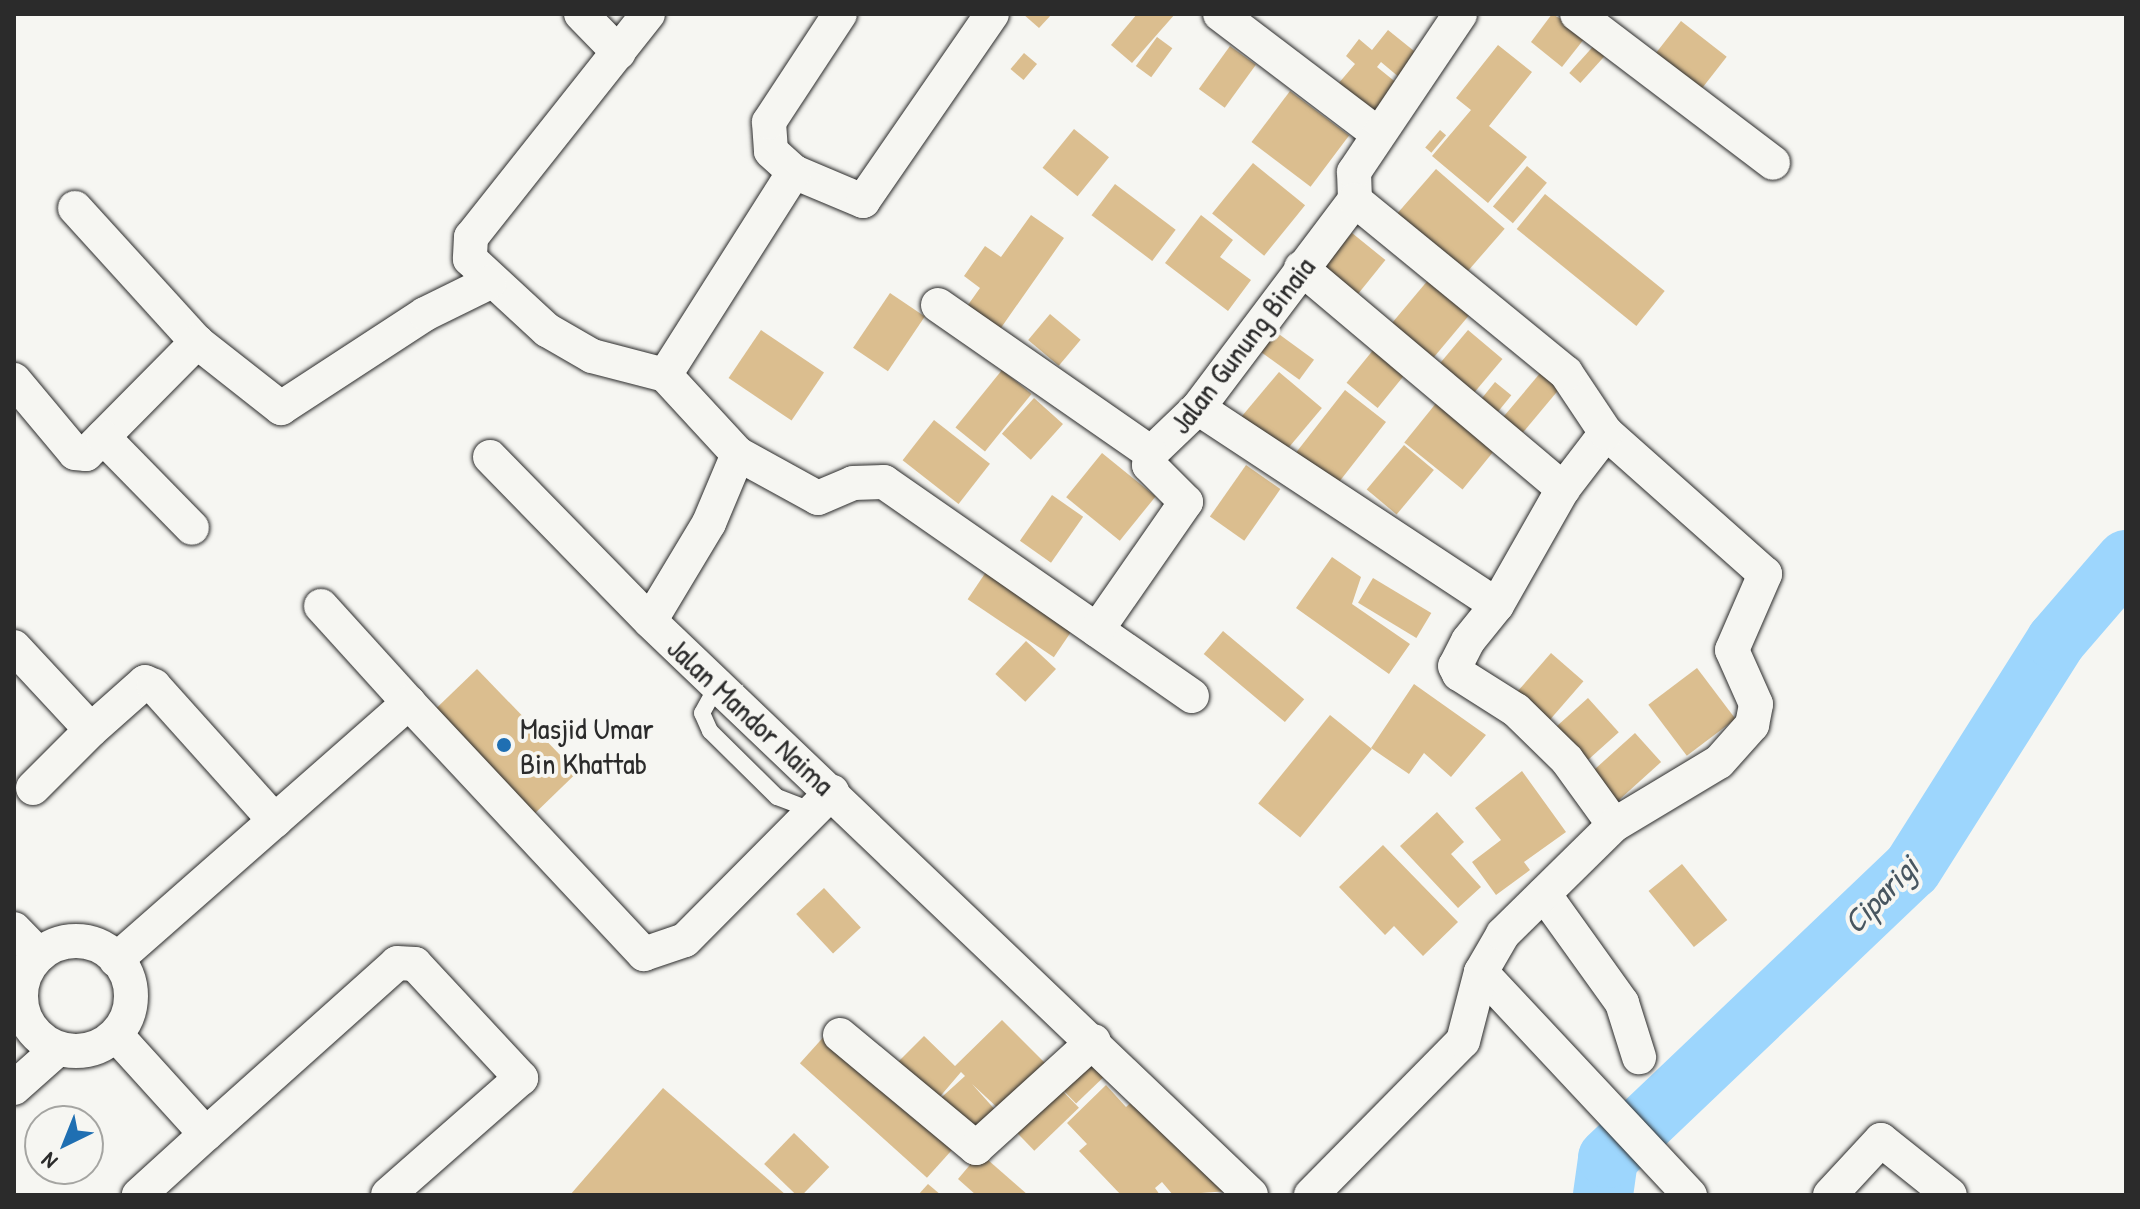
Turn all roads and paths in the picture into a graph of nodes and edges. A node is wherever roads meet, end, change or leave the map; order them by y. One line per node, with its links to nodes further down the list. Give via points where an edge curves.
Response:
1 (581, 14): 8 (street)
2 (648, 14): 8 (street)
3 (840, 14): 11 (street, via 769,122 771,151)
4 (992, 14): 11 (street, via 863,201)
5 (1220, 14): 9 (street)
6 (1460, 14): 9 (street)
7 (1577, 14): 10 (street)
8 (619, 53): 15 (street, via 471,237 470,259)
9 (1378, 134): 12 (street, via 1354,172)
10 (1773, 163)
11 (794, 172): 18 (street)
12 (1355, 200): 14 (street, Jalan Gunung Binaia); 21 (street, via 1566,373)
13 (75, 208): 17 (street)
14 (1301, 268): 20 (street, Jalan Gunung Binaia); 26 (street)
15 (490, 282): 17 (street, via 425,314 281,408); 18 (street, via 592,356)
16 (938, 305): 23 (street, Jalan Gunung Binaia)
17 (197, 342): 22 (street)
18 (665, 375): 25 (street)
19 (14, 380): 22 (street, via 75,453 86,454)
20 (1198, 408): 23 (street, Jalan Gunung Binaia); 28 (street)
21 (1606, 433): 26 (street); 39 (street, via 1765,574 1732,650 1756,704 1752,725 1719,762)
22 (103, 437): 27 (street)
23 (1151, 453): 31 (street, via 1149,465 1186,502)
24 (490, 457): 30 (street)
25 (743, 458): 30 (street, Jalan Mandor Naima); 31 (street, via 797,493 818,498 853,483 884,482)
26 (1563, 489): 28 (street)
27 (192, 528)
28 (1497, 605): 39 (street, via 1468,641 1455,666 1459,674 1516,710 1567,760)
29 (321, 606): 34 (street)
30 (650, 621): 37 (street, Jalan Mandor Naima)
31 (1097, 630): 33 (street)
32 (14, 647): 35 (street)
33 (1192, 696)
34 (409, 703): 37 (street, via 644,954 685,940); 38 (street)
35 (91, 730): 36 (street); 38 (street, via 145,682 154,686)
36 (33, 788)
37 (822, 801): 48 (street, Jalan Mandor Naima)
38 (275, 821): 43 (street)
39 (1614, 825): 40 (street)
40 (1544, 894): 44 (street, via 1503,934); 50 (street, via 1622,1003)
41 (14, 929): 42 (street)
42 (39, 955): 43 (street, via 78,940); 45 (street, via 19,1005)
43 (116, 960): 47 (street, via 132,997)
44 (1481, 972): 56 (street, via 1463,1041); 57 (street)
45 (21, 1028): 49 (street)
46 (840, 1035): 48 (street, via 976,1148)
47 (117, 1036): 49 (street, via 75,1051); 52 (street)
48 (1094, 1041): 55 (street, Jalan Mandor Naima)
49 (58, 1049): 51 (street)
50 (1639, 1057)
51 (14, 1088)
52 (206, 1134): 53 (street); 54 (street, via 397,963 415,964 521,1078)
53 (157, 1189)
54 (388, 1195)
55 (1251, 1195)
56 (1311, 1195)
57 (1690, 1195)
58 (1830, 1195): 59 (street, via 1881,1140)
59 (1950, 1195)

